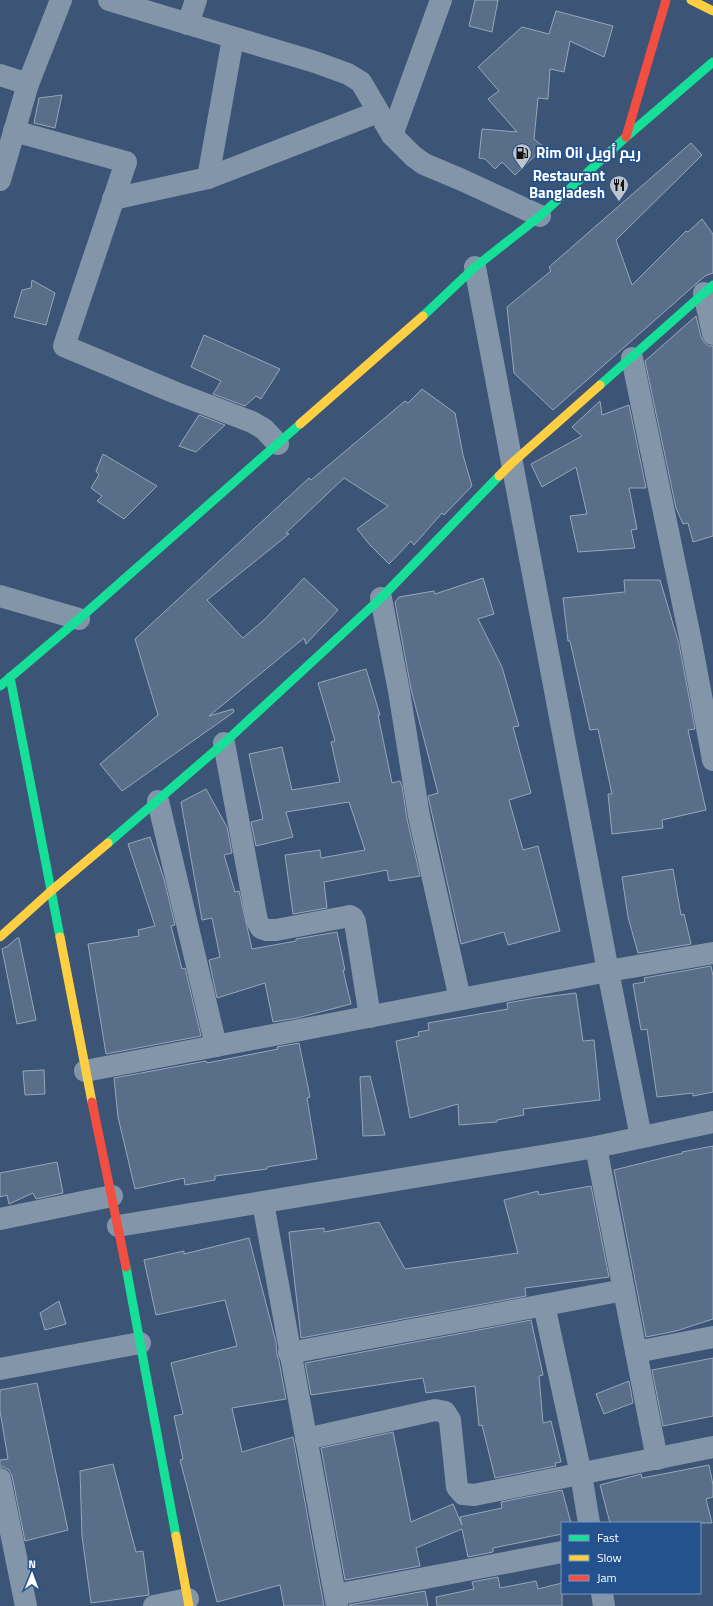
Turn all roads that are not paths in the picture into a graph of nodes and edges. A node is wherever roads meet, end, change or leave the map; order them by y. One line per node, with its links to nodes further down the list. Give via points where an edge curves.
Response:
1 (61, 0): 12 (street)
2 (109, 0): 8 (street)
3 (196, 0): 8 (street)
4 (442, 0): 15 (street)
5 (666, 0): 16 (street)
6 (691, 0): 7 (street)
7 (713, 11)
8 (188, 24): 9 (street)
9 (233, 38): 13 (street, via 348,74 361,82); 17 (street)
10 (713, 62): 16 (street)
11 (0, 75): 12 (street)
12 (28, 84): 14 (street)
13 (378, 112): 15 (street); 17 (street)
14 (14, 131): 18 (street); 19 (street, via 126,162)
15 (392, 135): 20 (street, via 424,164)
16 (626, 137): 20 (street)
17 (208, 178): 19 (street)
18 (0, 180)
19 (114, 199): 25 (street, via 64,346 252,422 264,429)
20 (540, 216): 21 (street)
21 (475, 267): 25 (street); 26 (street)
22 (709, 289): 23 (street); 24 (street)
23 (713, 334)
24 (632, 358): 26 (street); 32 (street, via 691,642)
25 (278, 444): 29 (street)
26 (512, 463): 28 (street); 39 (street)
27 (0, 596): 29 (street)
28 (381, 598): 33 (street); 40 (street, via 419,816)
29 (79, 619): 30 (street)
30 (10, 677): 31 (street); 36 (street)
31 (0, 686)
32 (707, 700): 34 (street)
33 (224, 743): 35 (street); 41 (street, via 257,921 261,928 276,930 350,916 353,918)
34 (713, 760)
35 (158, 801): 36 (street); 42 (street)
36 (51, 891): 37 (street); 43 (street)
37 (0, 937)
38 (713, 953): 39 (street)
39 (608, 971): 40 (street); 45 (street)
40 (460, 999): 41 (street)
41 (370, 1017): 42 (street)
42 (216, 1046): 43 (street)
43 (85, 1071): 47 (street)
44 (713, 1122): 45 (street)
45 (642, 1137): 46 (street)
46 (596, 1147): 48 (street); 51 (street)
47 (112, 1196): 49 (street); 50 (street)
48 (263, 1203): 50 (street); 56 (street)
49 (0, 1219)
50 (118, 1226): 54 (street)
51 (624, 1290): 52 (street); 55 (street)
52 (544, 1305): 56 (street); 61 (street)
53 (713, 1337): 55 (street)
54 (140, 1343): 57 (street); 67 (street)
55 (636, 1352): 60 (street)
56 (289, 1353): 58 (street)
57 (0, 1369)
58 (306, 1439): 61 (street, via 435,1410 445,1412 450,1420 457,1487 463,1494 474,1495); 66 (street)
59 (713, 1447): 60 (street)
60 (657, 1459): 61 (street)
61 (581, 1474): 63 (street)
62 (0, 1479): 68 (street)
63 (589, 1522)
64 (561, 1552): 66 (street)
65 (602, 1594): 70 (street)
66 (336, 1601)
67 (188, 1603): 69 (street)
68 (26, 1606)
69 (154, 1606)
70 (604, 1606)

